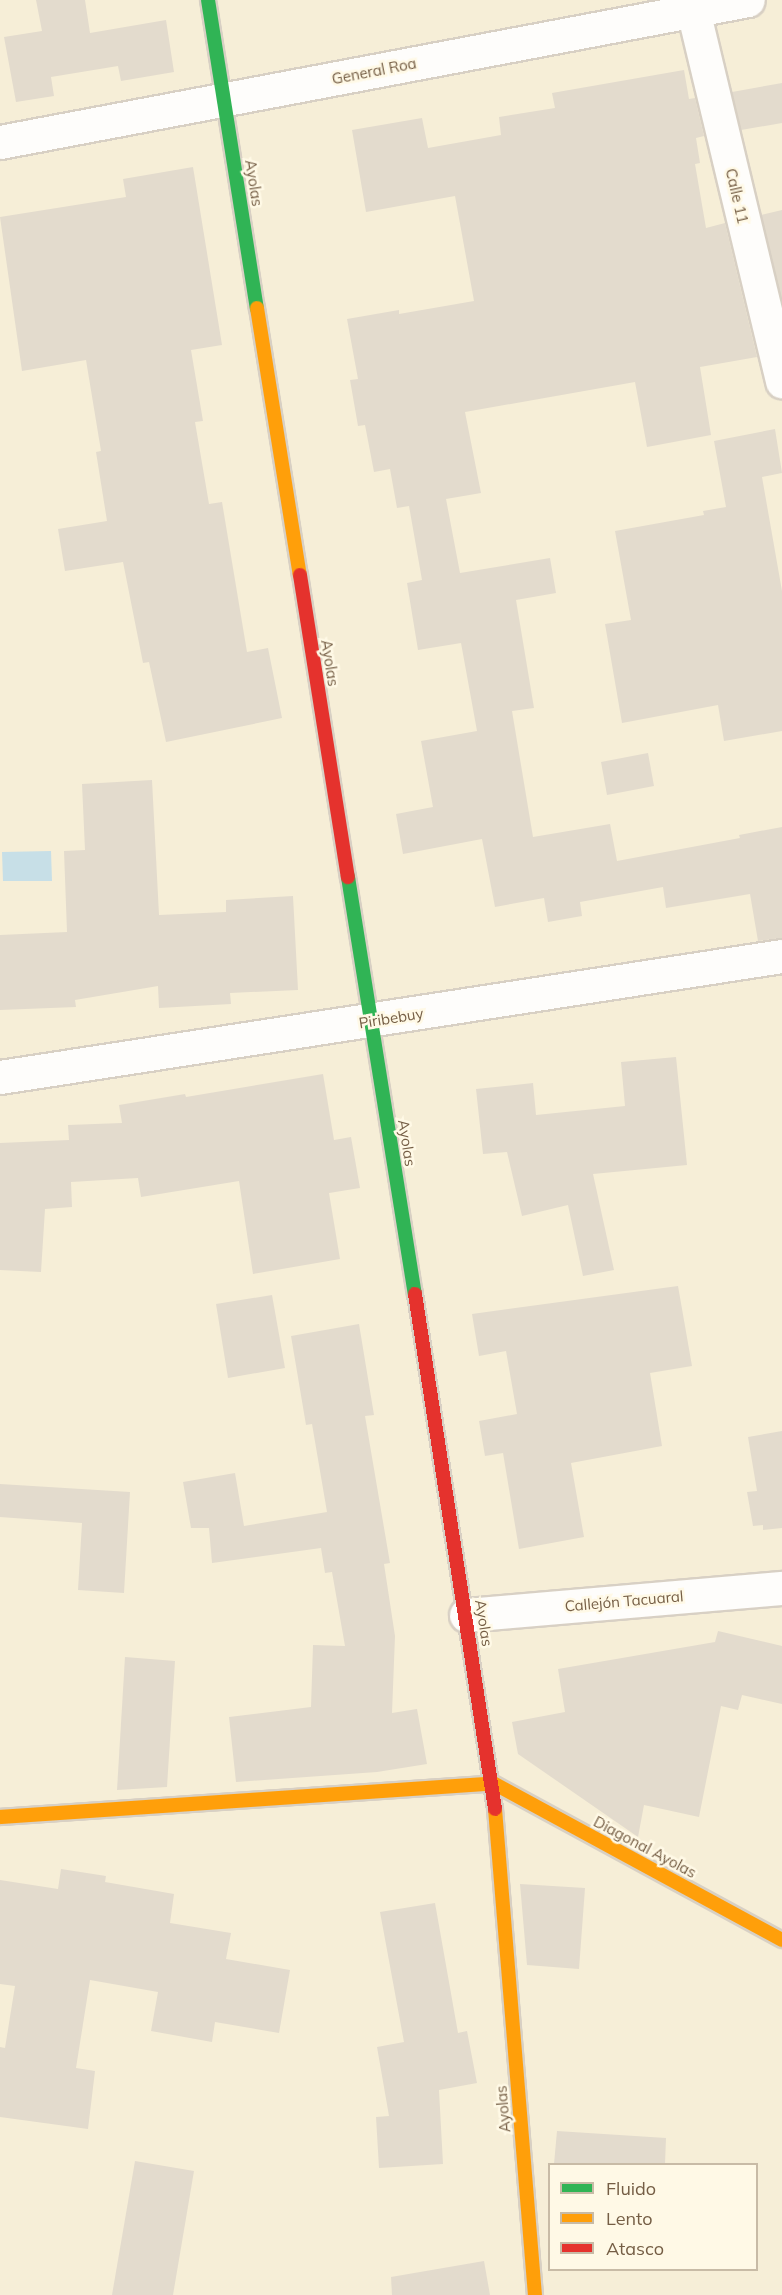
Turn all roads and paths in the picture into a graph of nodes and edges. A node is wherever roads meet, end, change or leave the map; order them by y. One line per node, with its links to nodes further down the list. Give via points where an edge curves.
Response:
1 (208, 0): 4 (street, Ayolas)
2 (748, 0): 3 (street, General Roa)
3 (693, 10): 4 (street, General Roa); 6 (street, Calle 11)
4 (224, 99): 5 (street, General Roa); 8 (street, Ayolas)
5 (0, 142)
6 (782, 382)
7 (782, 956): 8 (street, Piribebuy)
8 (371, 1021): 9 (street, Piribebuy); 11 (street, Ayolas)
9 (0, 1077)
10 (782, 1588): 11 (street, Callejón Tacuaral)
11 (466, 1615): 12 (street, Ayolas)
12 (493, 1783): 13 (street); 14 (street, Diagonal Ayolas); 15 (street, Ayolas)
13 (0, 1817)
14 (782, 1940)
15 (535, 2295)

